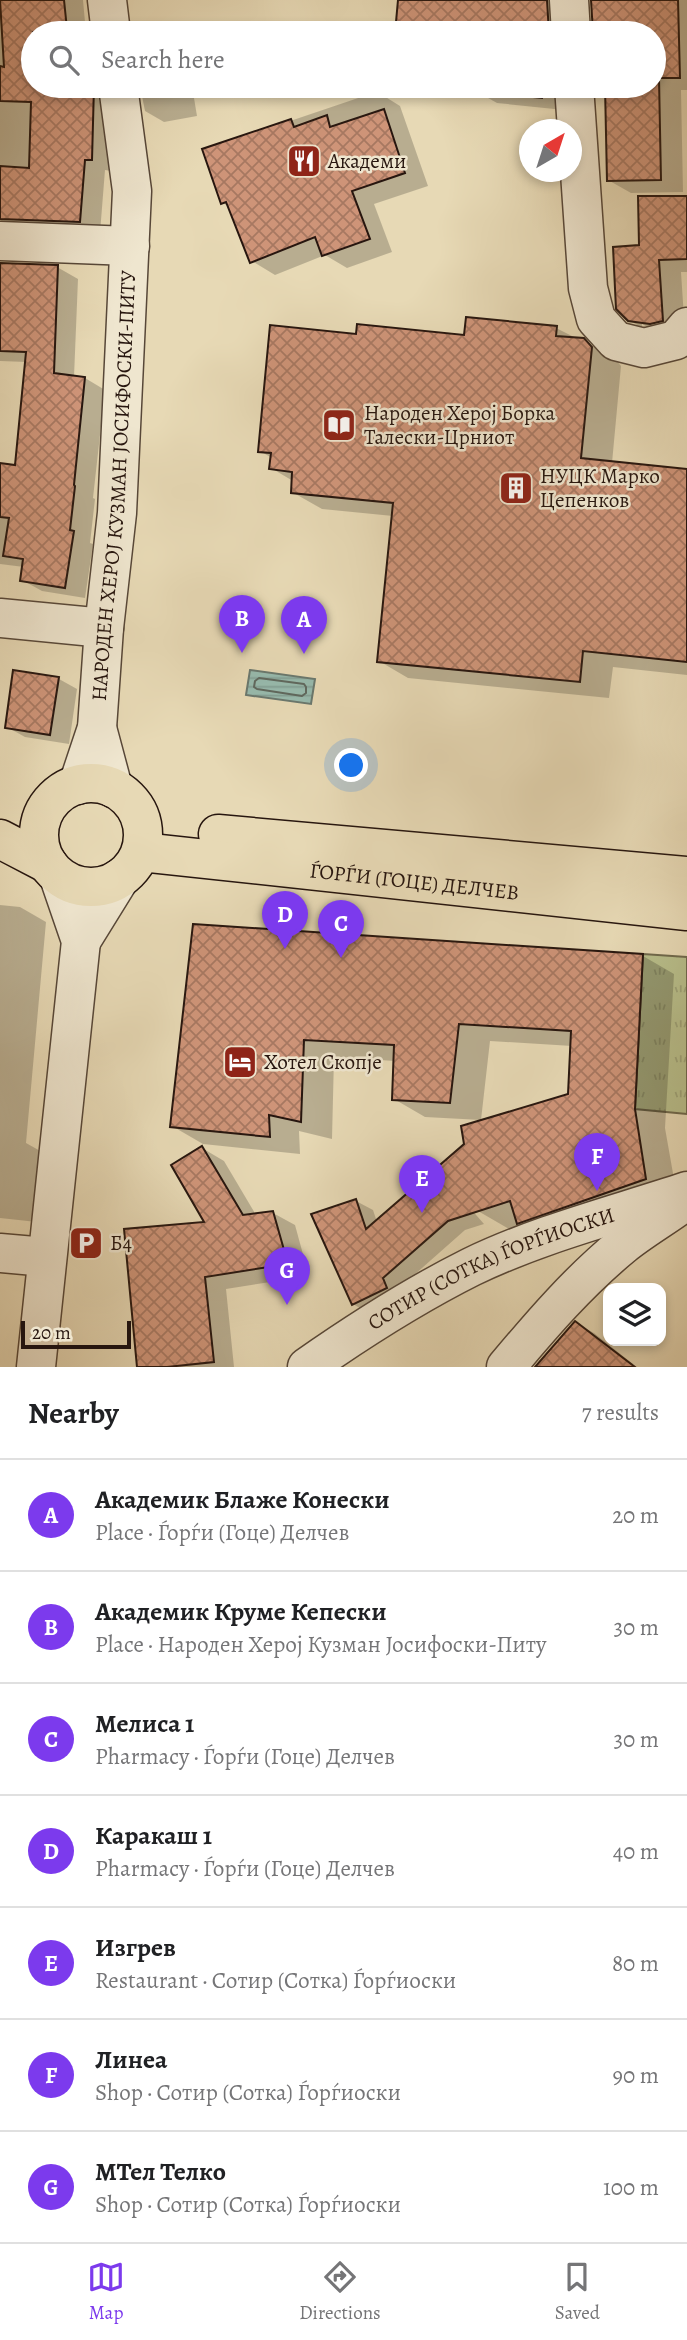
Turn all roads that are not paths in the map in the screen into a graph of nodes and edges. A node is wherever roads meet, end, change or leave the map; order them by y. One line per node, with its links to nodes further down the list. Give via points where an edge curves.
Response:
1 (569, 0): 2 (street)
2 (570, 21)
3 (120, 98): 6 (street, НАРОДЕН ХЕРОЈ КУЗМАН ЈОСИФОСКИ-ПИТУ, via 132,191)
4 (576, 98): 7 (street, via 588,288 596,319 616,341 644,348 676,340)
5 (0, 241): 6 (street)
6 (130, 246): 9 (street, НАРОДЕН ХЕРОЈ КУЗМАН ЈОСИФОСКИ-ПИТУ, via 117,513)
7 (687, 327)
8 (0, 618): 9 (street)
9 (104, 628): 10 (street, НАРОДЕН ХЕРОЈ КУЗМАН ЈОСИФОСКИ-ПИТУ, via 97,728)
10 (80, 792): 11 (main road); 13 (main road, via 128,799 137,811); 14 (main road, via 41,817 41,849)
11 (0, 818)
12 (0, 839): 14 (main road)
13 (135, 852): 14 (main road, via 106,885 73,884); 15 (main road, ЃОРЃИ (ГОЦЕ) ДЕЛЧЕВ); 16 (main road, ЃОРЃИ (ГОЦЕ) ДЕЛЧЕВ); 17 (street)
14 (53, 870): 17 (street)
15 (687, 876)
16 (687, 911)
17 (81, 941): 21 (street)
18 (687, 1191): 23 (street, СОТИР (СОТКА) ЃОРЃИОСКИ, via 473,1266 402,1304)
19 (687, 1201): 24 (street, СОТИР (СОТКА) ЃОРЃИОСКИ, via 623,1244 541,1325)
20 (0, 1253): 21 (street)
21 (46, 1257): 22 (street)
22 (36, 1367)
23 (307, 1367)
24 (506, 1367)

